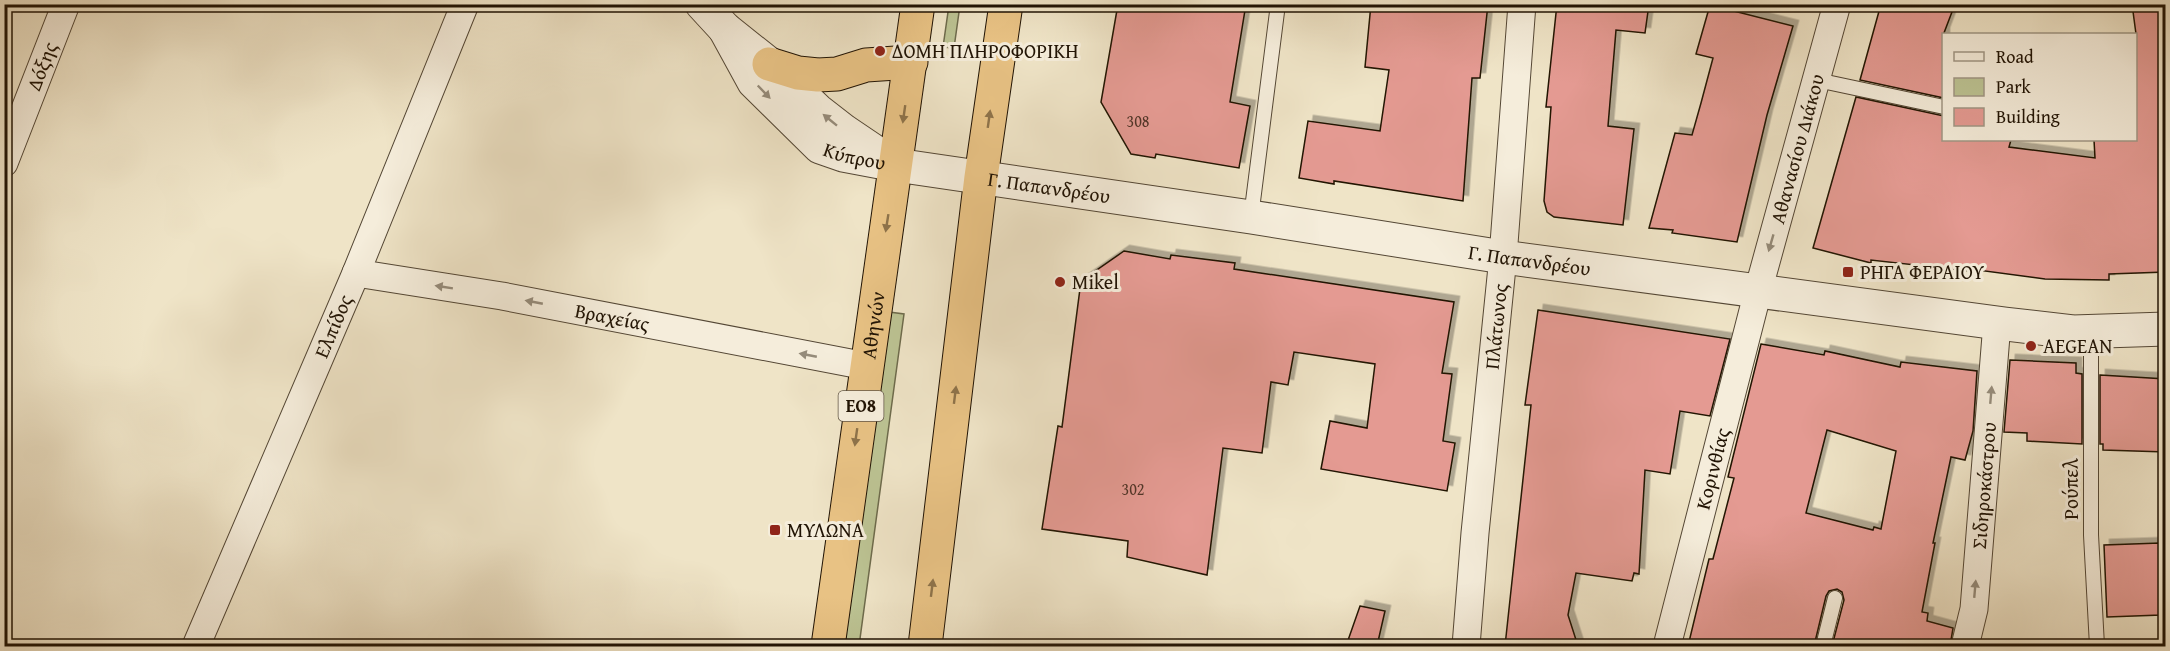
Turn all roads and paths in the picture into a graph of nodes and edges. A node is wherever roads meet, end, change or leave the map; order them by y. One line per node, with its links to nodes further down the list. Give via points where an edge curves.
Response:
1 (66, 4): 14 (street, Δόξης)
2 (465, 4): 19 (street, Ελπίδος)
3 (702, 4): 9 (street, Κύπρου)
4 (918, 4): 10 (highway, Αθηνών / ΕΟ8)
5 (1006, 4): 16 (highway, one-way to 5)
6 (1278, 4): 17 (lane)
7 (1522, 4): 18 (street, Πλάτωνος)
8 (1838, 4): 12 (street, Αθανασίου Διάκου)
9 (725, 29): 11 (street, Κύπρου); 15 (street, Κύπρου, one-way to 15, via 754,82 820,147)
10 (911, 62): 11 (highway, via 866,65 818,75); 15 (highway, Αθηνών / ΕΟ8, one-way to 15)
11 (769, 64): 15 (street, Κύπρου, one-way to 11, via 835,124)
12 (1817, 80): 13 (lane); 20 (street, Αθανασίου Διάκου, one-way to 20)
13 (1942, 107)
14 (4, 163)
15 (896, 165): 16 (street, Γ. Παπανδρέου); 24 (highway, Αθηνών / ΕΟ8, one-way to 24)
16 (981, 177): 17 (street, Γ. Παπανδρέου); 28 (highway, one-way to 16)
17 (1251, 217): 18 (street, Γ. Παπανδρέου)
18 (1503, 257): 20 (street, Γ. Παπανδρέου); 29 (street, Πλάτωνος)
19 (356, 273): 24 (street, Βραχείας, one-way to 19, via 502,296); 26 (street, Ελπίδος)
20 (1758, 291): 21 (street, Γ. Παπανδρέου); 30 (street, Κορινθίας)
21 (1997, 323): 23 (street, Γ. Παπανδρέου); 32 (street, Σιδηροκάστρου, one-way to 21, via 1974,609)
22 (2166, 329): 23 (street, Γ. Παπανδρέου)
23 (2091, 331): 33 (lane, Ρούπελ, via 2091,535)
24 (866, 366): 27 (highway, Αθηνών / ΕΟ8, one-way to 27)
25 (1835, 598): 31 (lane)
26 (196, 646)
27 (828, 646)
28 (926, 646)
29 (1466, 646)
30 (1667, 646)
31 (1822, 646)
32 (1965, 646)
33 (2097, 646)

